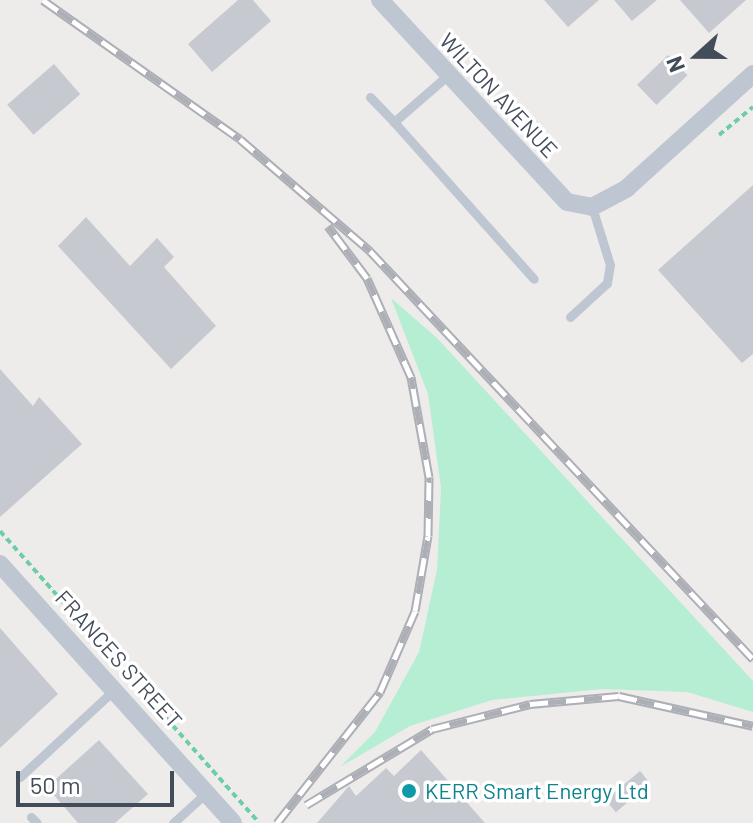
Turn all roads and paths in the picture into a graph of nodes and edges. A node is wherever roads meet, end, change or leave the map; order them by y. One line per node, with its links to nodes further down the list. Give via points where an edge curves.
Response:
1 (380, 0): 3 (street, WILTON AVENUE)
2 (753, 74): 8 (street, via 627,188)
3 (448, 75): 6 (lane); 8 (street, WILTON AVENUE, via 567,202)
4 (370, 97): 6 (lane)
5 (753, 107): 7 (path)
6 (394, 122): 9 (lane)
7 (719, 135)
8 (592, 207): 10 (lane, via 610,265 607,283)
9 (534, 279)
10 (570, 317)
11 (0, 531): 18 (path)
12 (0, 564): 13 (street, FRANCES STREET)
13 (114, 690): 14 (lane); 15 (street, FRANCES STREET)
14 (20, 777)
15 (206, 793): 16 (lane); 17 (street, FRANCES STREET)
16 (173, 823)
17 (233, 823)
18 (259, 823)

